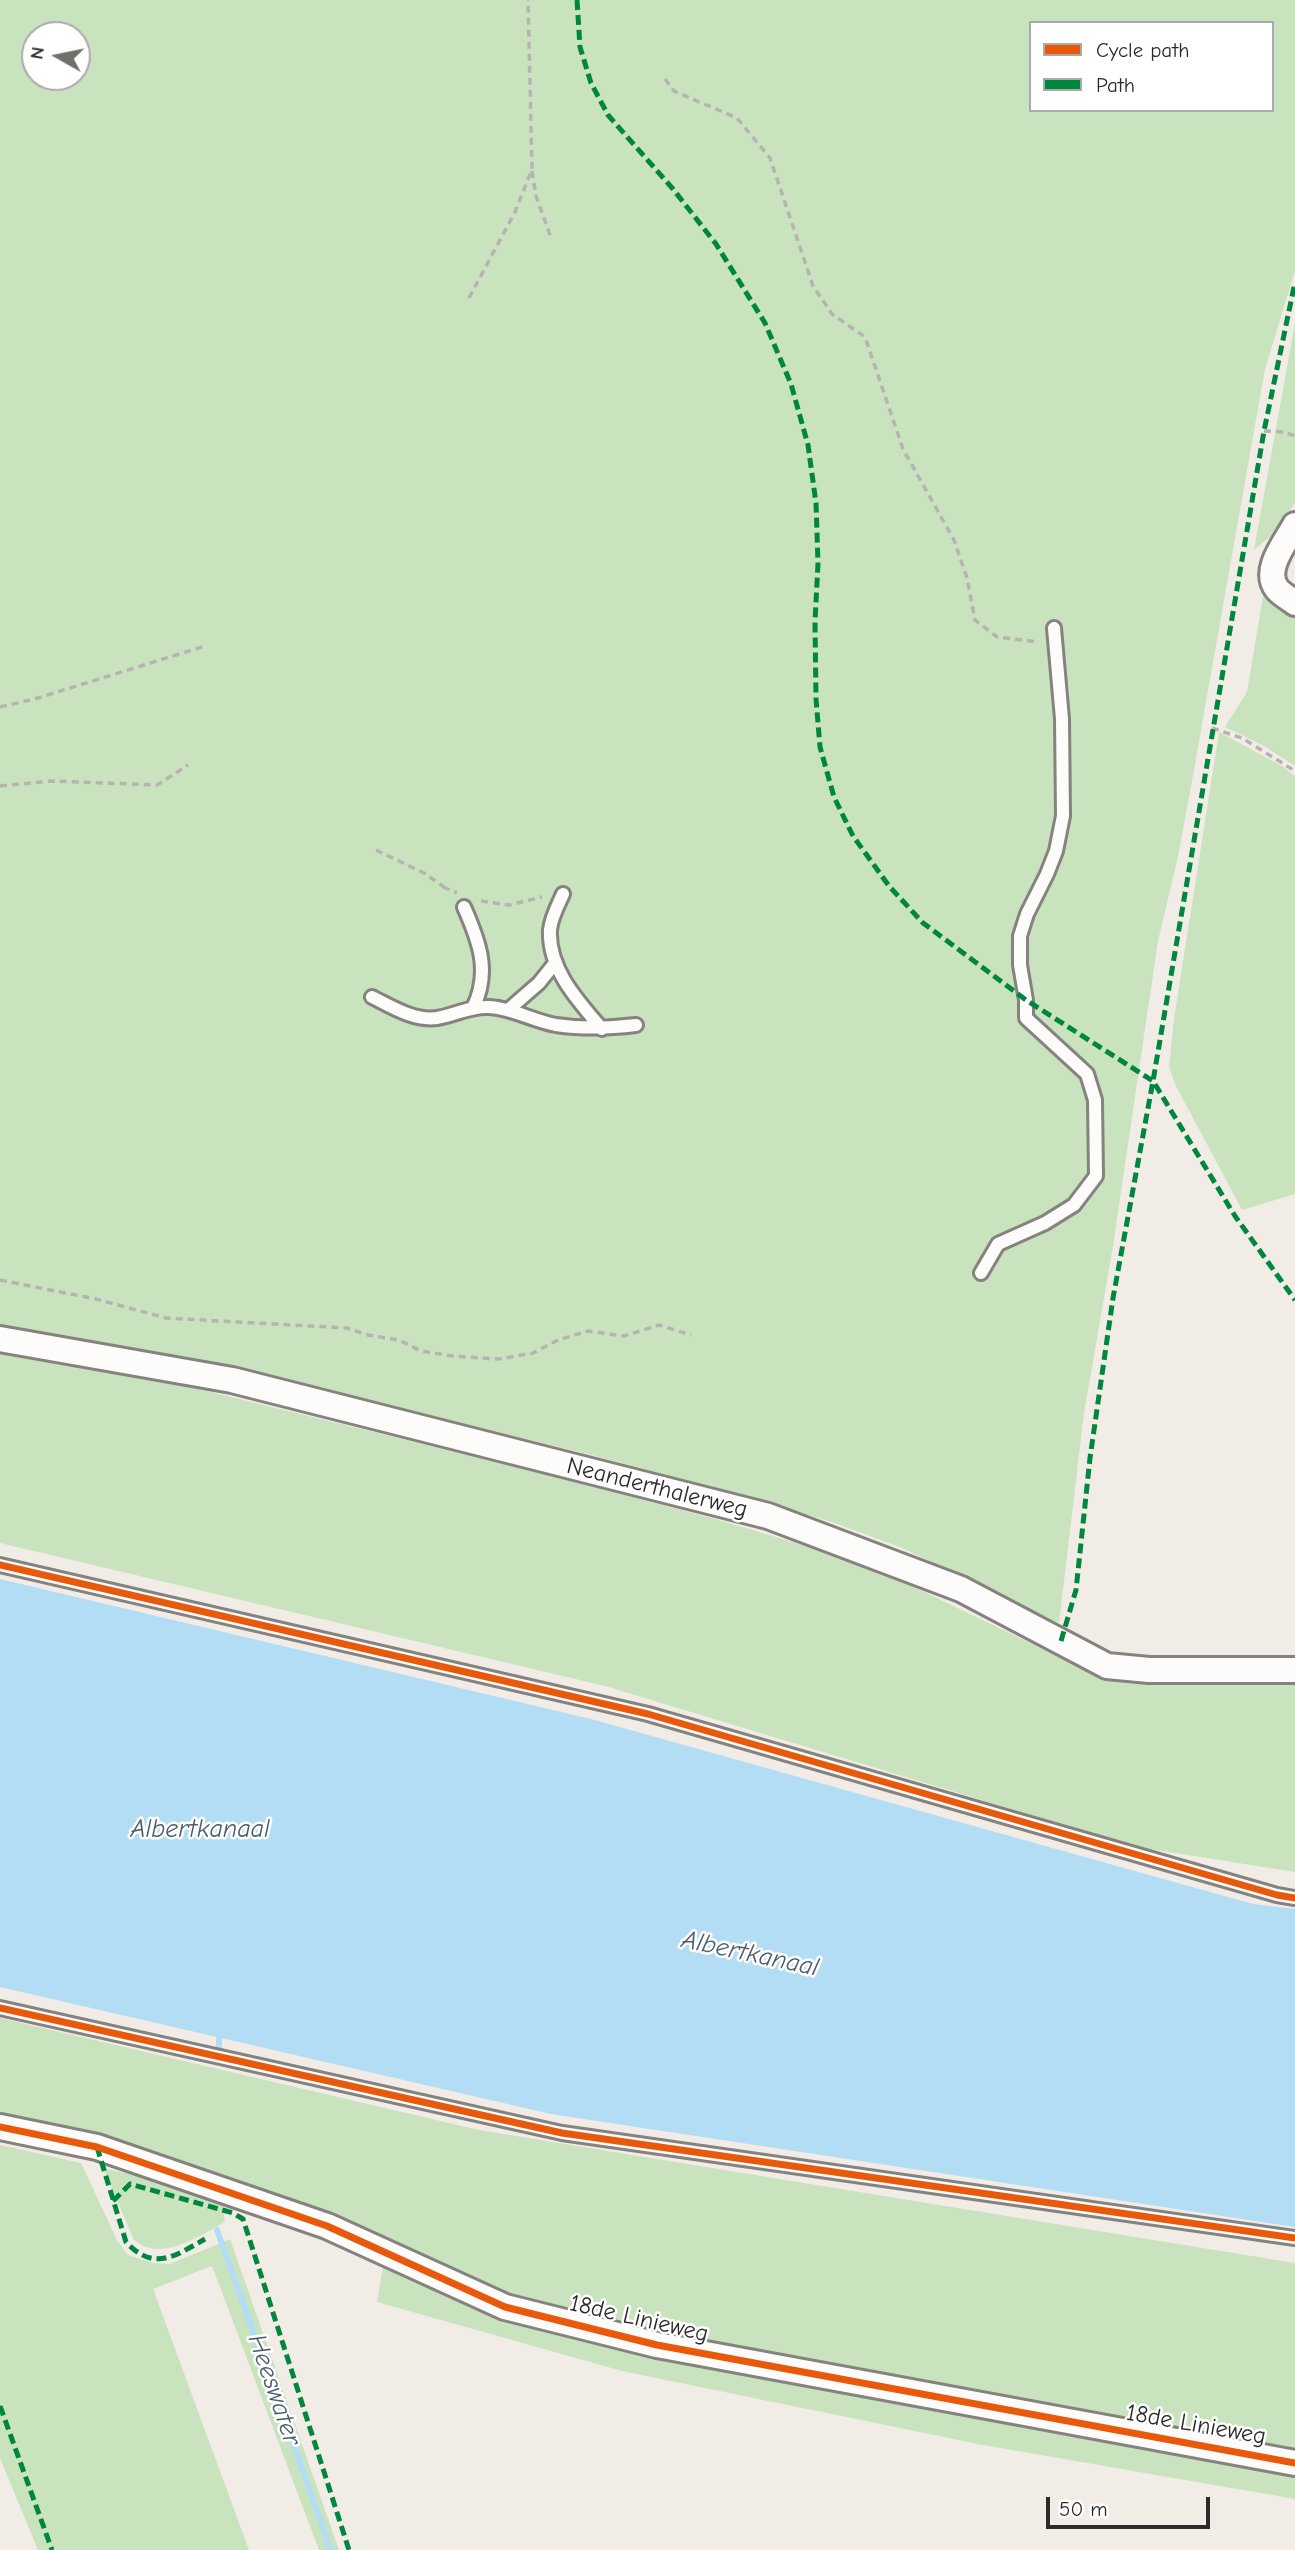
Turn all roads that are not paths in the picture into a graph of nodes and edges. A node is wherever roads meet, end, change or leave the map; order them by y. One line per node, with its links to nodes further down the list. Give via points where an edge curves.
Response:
1 (1295, 525): 2 (street, via 1273,566 1272,577)
2 (1286, 596)
3 (1054, 628): 12 (lane, via 1062,719 1063,816 1052,863 1020,936 1020,965 1026,1018 1087,1074 1095,1100 1096,1176 1074,1205 998,1244)
4 (564, 894): 6 (lane, via 550,928)
5 (467, 901): 8 (lane, via 484,967)
6 (555, 963): 9 (lane, via 540,983); 11 (lane)
7 (372, 997): 8 (lane, via 422,1019)
8 (473, 1008): 9 (lane)
9 (508, 1010): 11 (lane, via 557,1025)
10 (636, 1025): 11 (lane)
11 (602, 1029)
12 (981, 1273)
13 (0, 1339): 15 (street, Neanderthalerweg, via 232,1380 768,1517 961,1589 1107,1665 1149,1670)
14 (0, 1565): 16 (lane, via 648,1714)
15 (1295, 1671)
16 (1295, 1898)
17 (0, 2008): 19 (lane, via 562,2133)
18 (0, 2127): 20 (street, 18de Linieweg, via 97,2147 327,2226 505,2307 657,2345)
19 (1295, 2238)
20 (1295, 2463)

